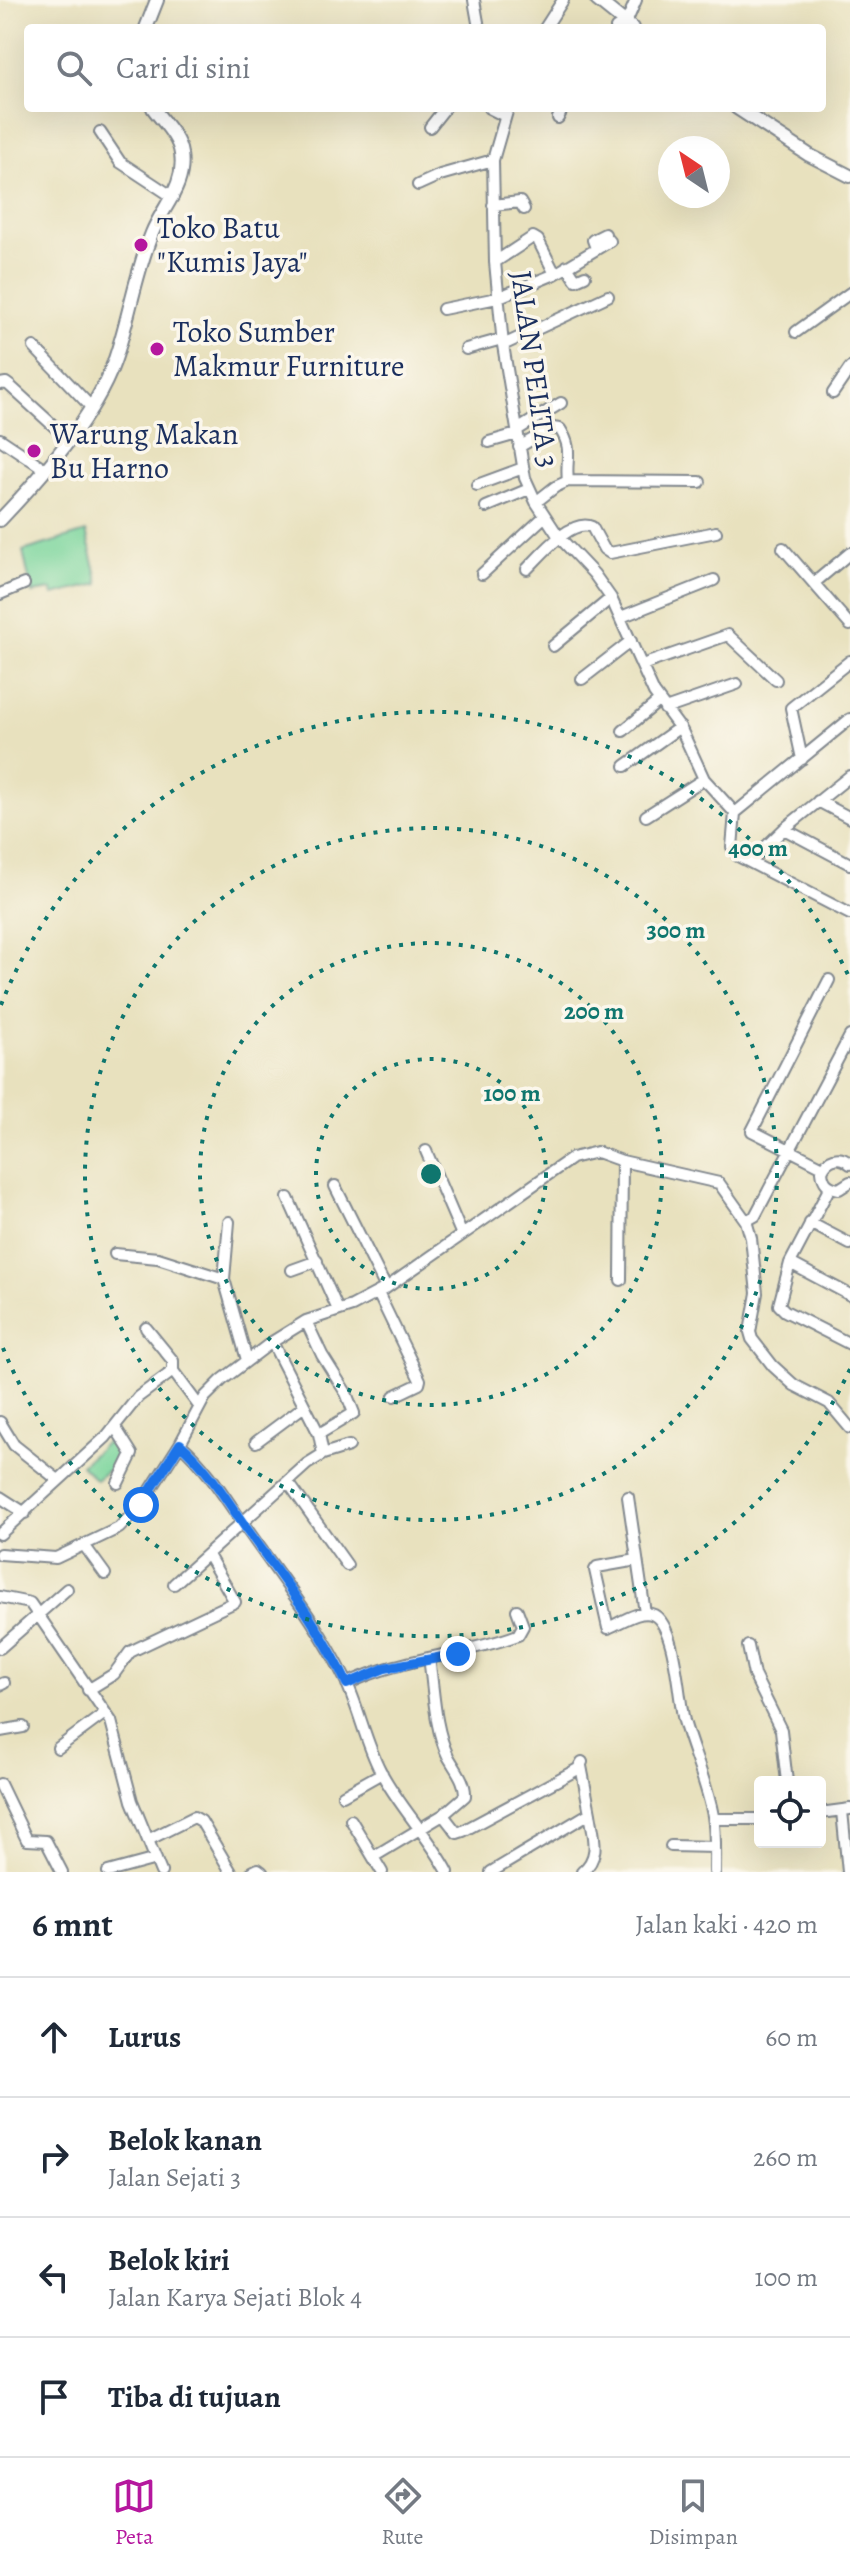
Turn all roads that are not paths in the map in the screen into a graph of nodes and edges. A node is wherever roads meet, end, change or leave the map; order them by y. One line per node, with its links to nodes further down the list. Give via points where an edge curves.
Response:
1 (157, 0): 6 (main road)
2 (474, 0): 7 (street)
3 (563, 0): 8 (street)
4 (597, 0): 9 (main road)
5 (636, 0): 10 (street)
6 (148, 24)
7 (478, 24)
8 (548, 24)
9 (623, 24)
10 (626, 24)
11 (156, 112): 20 (main road, via 181,152)
12 (442, 112): 15 (street)
13 (506, 112): 17 (street, JALAN PELITA 3)
14 (743, 112): 18 (main road)
15 (430, 127)
16 (100, 132): 20 (street, via 120,162)
17 (493, 160): 19 (street); 21 (street, JALAN PELITA 3)
18 (850, 176)
19 (418, 185)
20 (173, 197): 40 (main road, via 151,234 115,360)
21 (493, 205): 22 (street, via 517,200); 24 (street, JALAN PELITA 3)
22 (524, 209)
23 (607, 238): 25 (street)
24 (495, 262): 26 (street, via 533,237); 30 (street, JALAN PELITA 3)
25 (567, 266): 26 (street); 27 (street, via 576,280)
26 (555, 274): 30 (street)
27 (585, 276)
28 (850, 293): 32 (street)
29 (608, 296): 33 (street)
30 (497, 298): 31 (street); 33 (street, JALAN PELITA 3)
31 (443, 309)
32 (796, 332)
33 (502, 342): 35 (street); 41 (street, JALAN PELITA 3)
34 (34, 347): 40 (street)
35 (466, 349)
36 (850, 368): 38 (street)
37 (0, 384): 43 (street, via 10,386)
38 (833, 393)
39 (561, 403): 41 (street)
40 (92, 408): 43 (main road)
41 (517, 432): 44 (street); 45 (street, JALAN PELITA 3)
42 (0, 439): 47 (street)
43 (68, 439): 47 (main road)
44 (489, 442)
45 (519, 447): 46 (street, JALAN PELITA 3); 48 (street, via 552,428 560,429 570,451)
46 (523, 468): 50 (street); 51 (street, JALAN PELITA 3)
47 (45, 469): 55 (main road)
48 (568, 481): 49 (street); 52 (street)
49 (700, 482)
50 (477, 485)
51 (529, 489): 52 (street, JALAN PELITA 3); 53 (street)
52 (536, 502): 54 (street, JALAN PELITA 3)
53 (486, 507)
54 (545, 516): 57 (street, JALAN PELITA 3); 61 (street)
55 (0, 520)
56 (716, 532): 57 (street, via 615,553 607,552 587,525)
57 (559, 537): 60 (street); 66 (street, JALAN PELITA 3)
58 (783, 548): 63 (street)
59 (850, 553): 63 (street)
60 (527, 569)
61 (482, 574)
62 (714, 580): 68 (street)
63 (814, 583): 67 (street)
64 (24, 584): 65 (street)
65 (0, 594)
66 (611, 598): 68 (street, JALAN PELITA 3); 71 (street)
67 (846, 612): 69 (street)
68 (621, 617): 70 (street, JALAN PELITA 3)
69 (850, 625)
70 (631, 641): 73 (street, JALAN PELITA 3); 74 (street)
71 (553, 646)
72 (850, 661): 81 (street, via 791,708)
73 (642, 665): 75 (street, via 728,635); 77 (street, JALAN PELITA 3)
74 (582, 679)
75 (776, 680)
76 (737, 684): 77 (street)
77 (662, 705): 79 (street, JALAN PELITA 3); 80 (street)
78 (850, 719): 81 (street)
79 (680, 727): 82 (street); 84 (street, JALAN PELITA 3)
80 (623, 731)
81 (802, 759): 86 (street)
82 (625, 766)
83 (850, 776): 85 (street)
84 (704, 779): 86 (street, JALAN PELITA 3); 87 (street)
85 (818, 801): 88 (street); 89 (street)
86 (735, 813): 90 (street, via 733,849)
87 (646, 816)
88 (850, 818)
89 (784, 829): 90 (street); 91 (street)
90 (750, 862): 92 (street)
91 (850, 864)
92 (850, 914)
93 (829, 980): 96 (street, via 752,1131)
94 (850, 1036): 96 (street)
95 (426, 1151): 107 (street)
96 (790, 1151): 99 (street); 104 (street, via 755,1216)
97 (849, 1159): 99 (street, via 834,1158)
98 (622, 1161): 104 (street, via 716,1181); 107 (street, via 597,1152 572,1158); 114 (street)
99 (823, 1167): 102 (street, via 822,1177)
100 (849, 1184): 102 (street)
101 (335, 1186): 115 (street)
102 (830, 1187): 106 (street)
103 (288, 1198): 110 (street)
104 (746, 1221): 129 (street, via 757,1293 752,1339 773,1366 794,1385 829,1403)
105 (229, 1222): 113 (street)
106 (810, 1223): 108 (street); 111 (street)
107 (462, 1235): 115 (street)
108 (850, 1244)
109 (115, 1254): 113 (street, via 158,1258)
110 (317, 1261): 112 (street); 117 (street)
111 (790, 1263): 116 (street); 121 (street, via 779,1300 785,1311)
112 (292, 1270)
113 (224, 1279): 122 (street)
114 (621, 1280)
115 (382, 1290): 117 (street); 124 (street, via 420,1380)
116 (850, 1295)
117 (338, 1310): 118 (street)
118 (306, 1321): 120 (street); 130 (street, via 354,1413)
119 (146, 1328): 123 (street, via 173,1361)
120 (272, 1342): 122 (street); 126 (street)
121 (850, 1344)
122 (247, 1360): 125 (street)
123 (173, 1371): 125 (street); 128 (street, via 138,1397)
124 (394, 1396)
125 (199, 1406): 133 (street)
126 (303, 1407): 130 (street); 132 (street)
127 (0, 1422): 131 (street)
128 (115, 1427): 136 (street); 138 (street, via 132,1454)
129 (850, 1428)
130 (319, 1434): 135 (street)
131 (4, 1442): 136 (street)
132 (256, 1442)
133 (180, 1444): 142 (street, via 210,1473); 144 (street, via 128,1520)
134 (349, 1446): 135 (street)
135 (323, 1454): 137 (street)
136 (58, 1480): 141 (street)
137 (288, 1482): 142 (street); 148 (street)
138 (118, 1483)
139 (0, 1497): 141 (street)
140 (628, 1497): 147 (street)
141 (25, 1513): 143 (street)
142 (241, 1521): 146 (street); 159 (street, via 320,1631)
143 (0, 1534)
144 (84, 1545): 145 (street, via 56,1558); 149 (street)
145 (0, 1554)
146 (208, 1555): 150 (street); 160 (street, via 235,1602 130,1652 114,1674)
147 (637, 1560): 155 (street); 155 (street, via 595,1570 608,1628)
148 (347, 1565)
149 (105, 1574)
150 (174, 1584)
151 (67, 1589): 154 (street)
152 (0, 1597): 154 (street, via 27,1601)
153 (517, 1610): 158 (street, via 523,1626 518,1635)
154 (37, 1613): 157 (street); 160 (street)
155 (645, 1613): 173 (street, via 663,1622 667,1632 684,1720)
156 (748, 1646): 166 (street, via 754,1675 781,1730)
157 (0, 1648)
158 (429, 1658): 159 (street); 172 (street, via 440,1732 466,1788 465,1796)
159 (347, 1684): 165 (street)
160 (88, 1690): 161 (street)
161 (105, 1713): 164 (street); 177 (street)
162 (23, 1727): 163 (street)
163 (0, 1731)
164 (58, 1748)
165 (382, 1773): 168 (street); 176 (street)
166 (786, 1776)
167 (0, 1784): 182 (street, via 27,1840 46,1841)
168 (343, 1795)
169 (846, 1810): 170 (street); 193 (street)
170 (826, 1812)
171 (590, 1813): 172 (street, via 581,1764 463,1831 454,1831); 190 (street); 191 (street, via 596,1851)
172 (443, 1815): 176 (street)
173 (714, 1819): 174 (street); 179 (street)
174 (754, 1819)
175 (351, 1820): 180 (street)
176 (418, 1829): 180 (street); 189 (street)
177 (148, 1840): 181 (street); 185 (street, via 194,1817)
178 (671, 1846): 179 (street)
179 (715, 1847): 192 (street)
180 (373, 1857): 188 (street)
181 (156, 1859): 183 (street); 184 (street)
182 (62, 1872)
183 (108, 1872)
184 (161, 1872)
185 (231, 1872)
186 (252, 1872): 187 (street)
187 (262, 1872)
188 (382, 1872)
189 (448, 1872)
190 (491, 1872)
191 (582, 1872)
192 (715, 1872)
193 (848, 1872)

